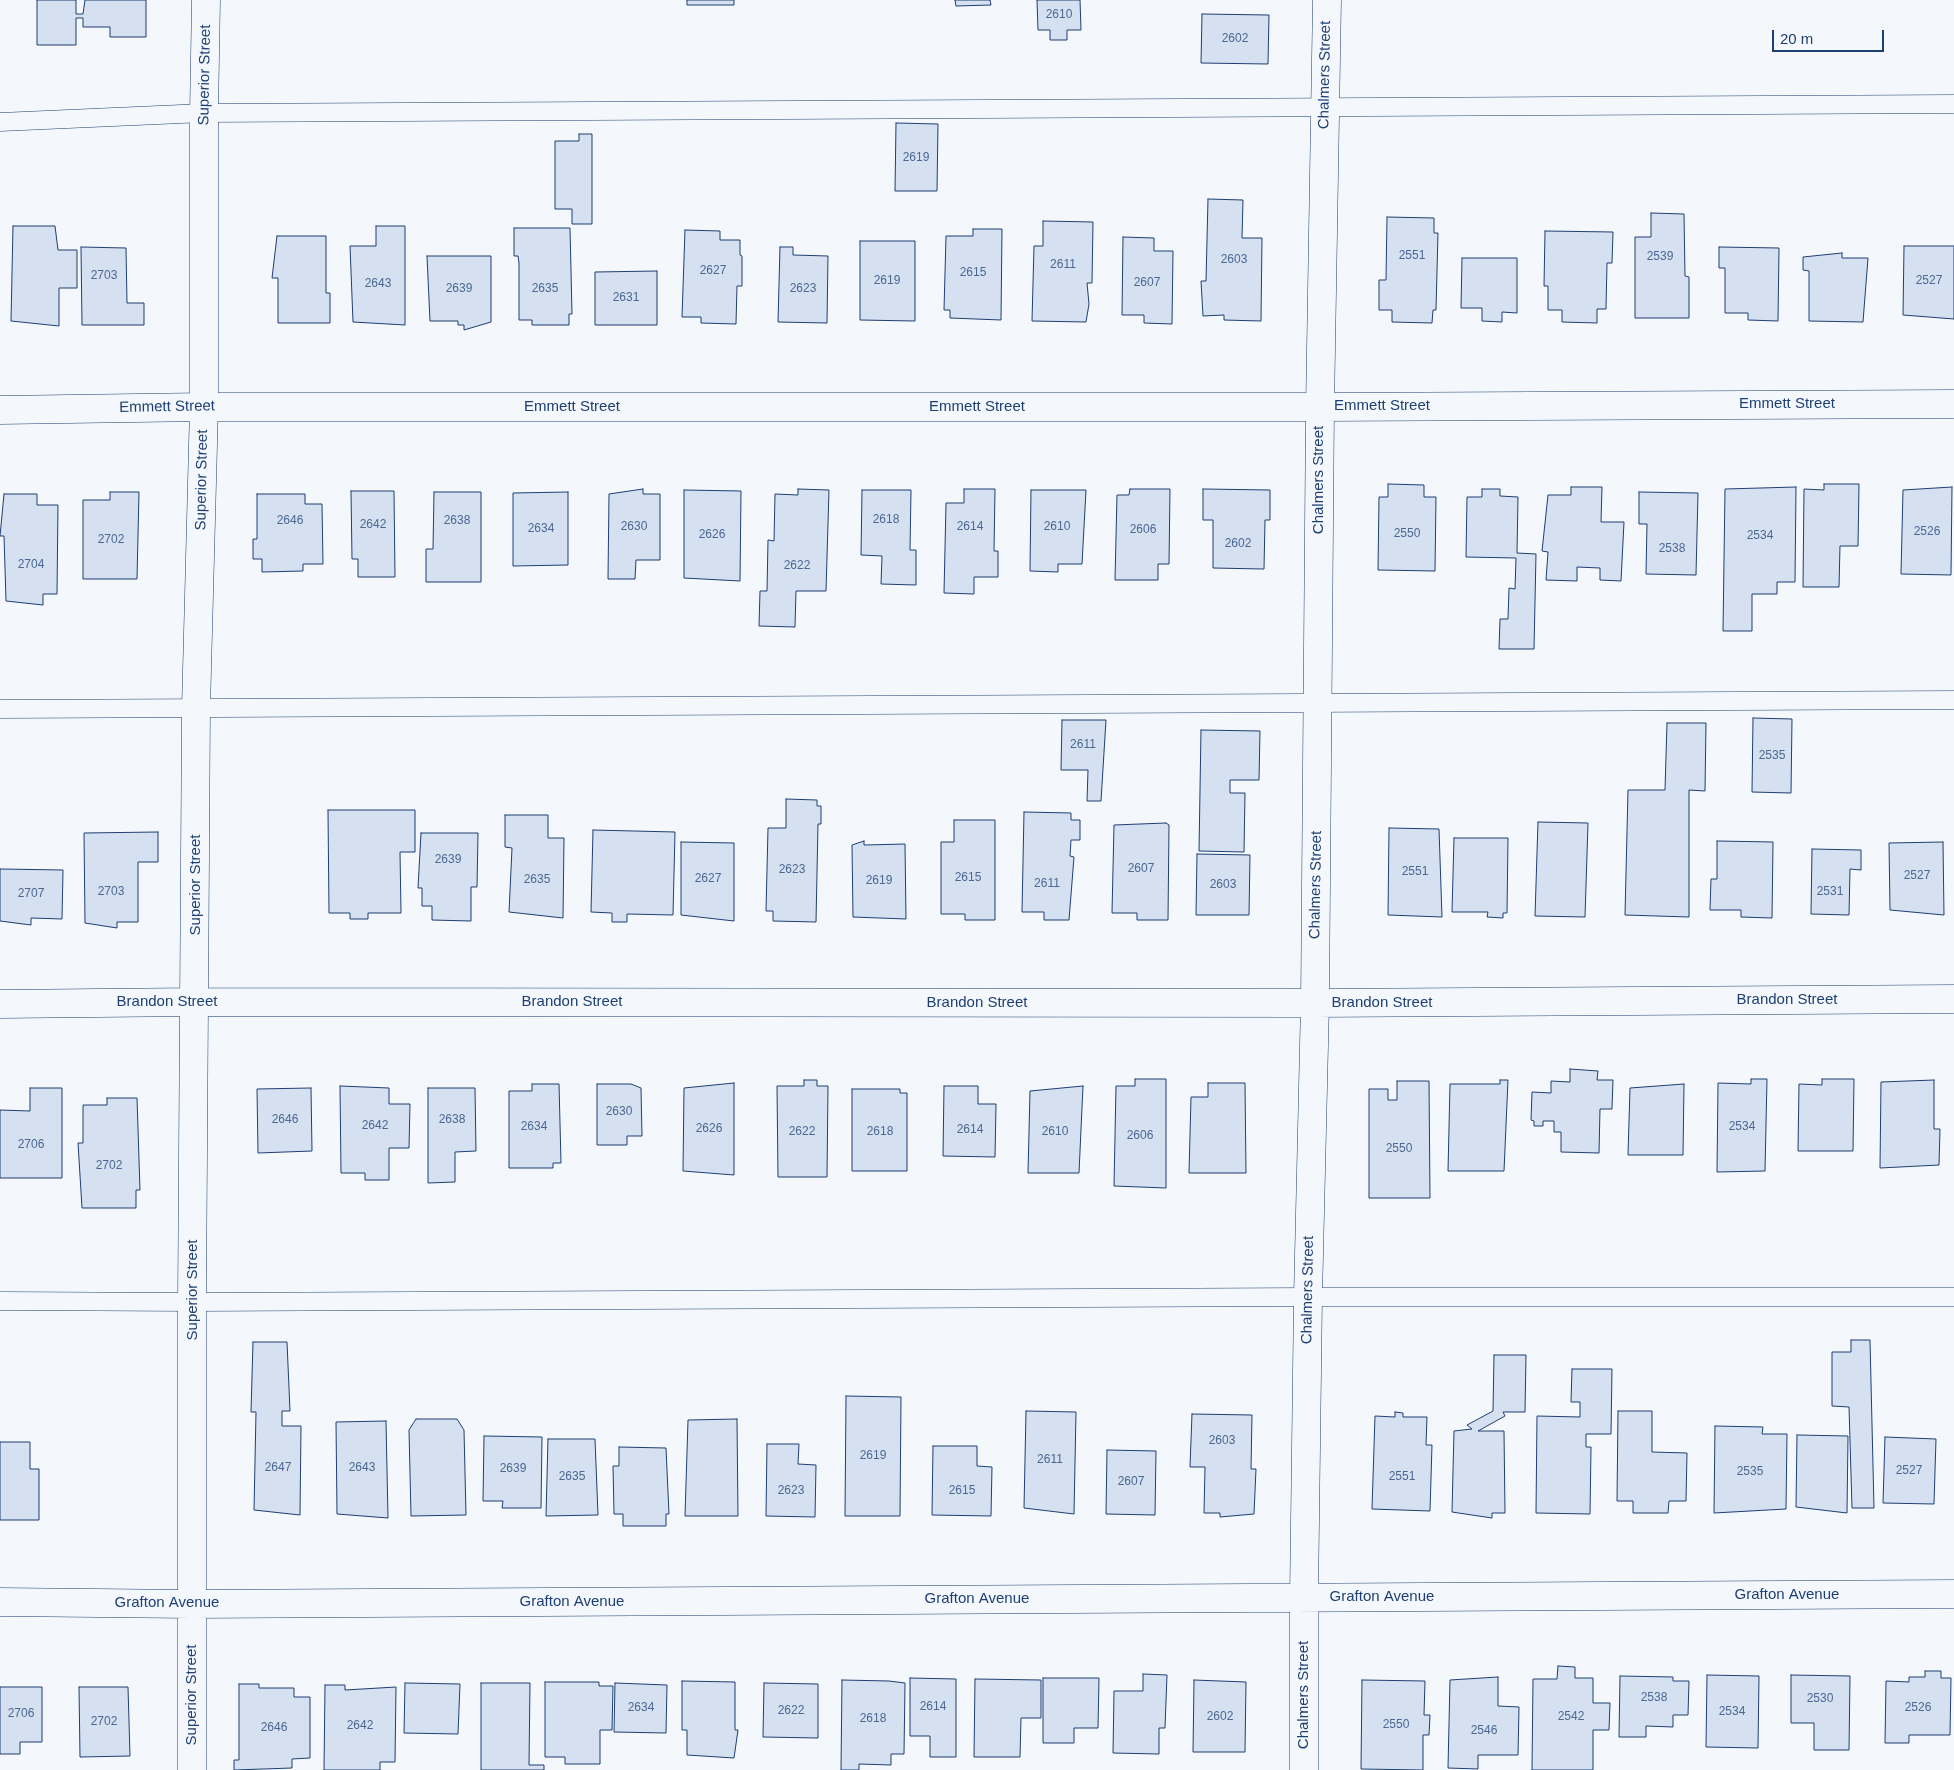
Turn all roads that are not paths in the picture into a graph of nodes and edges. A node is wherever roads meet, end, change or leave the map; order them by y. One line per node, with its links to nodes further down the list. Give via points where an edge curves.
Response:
1 (206, 0): 5 (street, Superior Street)
2 (1327, 0): 4 (street, Chalmers Street)
3 (1954, 104): 4 (lane)
4 (1325, 107): 5 (lane); 9 (street, Chalmers Street)
5 (204, 113): 6 (lane); 8 (street, Superior Street)
6 (0, 122)
7 (1954, 404): 9 (street, Emmett Street)
8 (204, 407): 9 (street, Emmett Street); 10 (street, Emmett Street); 13 (street, Superior Street)
9 (1320, 407): 12 (street, Chalmers Street)
10 (0, 410)
11 (1954, 700): 12 (lane)
12 (1318, 702): 13 (lane); 17 (street, Chalmers Street)
13 (196, 708): 14 (lane); 16 (street, Superior Street)
14 (0, 709)
15 (1954, 999): 17 (street, Brandon Street)
16 (195, 1002): 17 (street, Brandon Street); 18 (street, Brandon Street); 22 (street, Superior Street)
17 (1315, 1003): 19 (street, Chalmers Street)
18 (0, 1004)
19 (1308, 1297): 20 (lane); 22 (lane); 24 (street, Chalmers Street)
20 (1954, 1297)
21 (0, 1301): 22 (lane)
22 (192, 1302): 26 (street, Superior Street)
23 (1954, 1594): 24 (street, Grafton Avenue)
24 (1304, 1597): 26 (street, Grafton Avenue); 28 (street, Chalmers Street)
25 (0, 1602): 26 (street, Grafton Avenue)
26 (192, 1604): 27 (street, Superior Street)
27 (192, 1770)
28 (1304, 1770)

